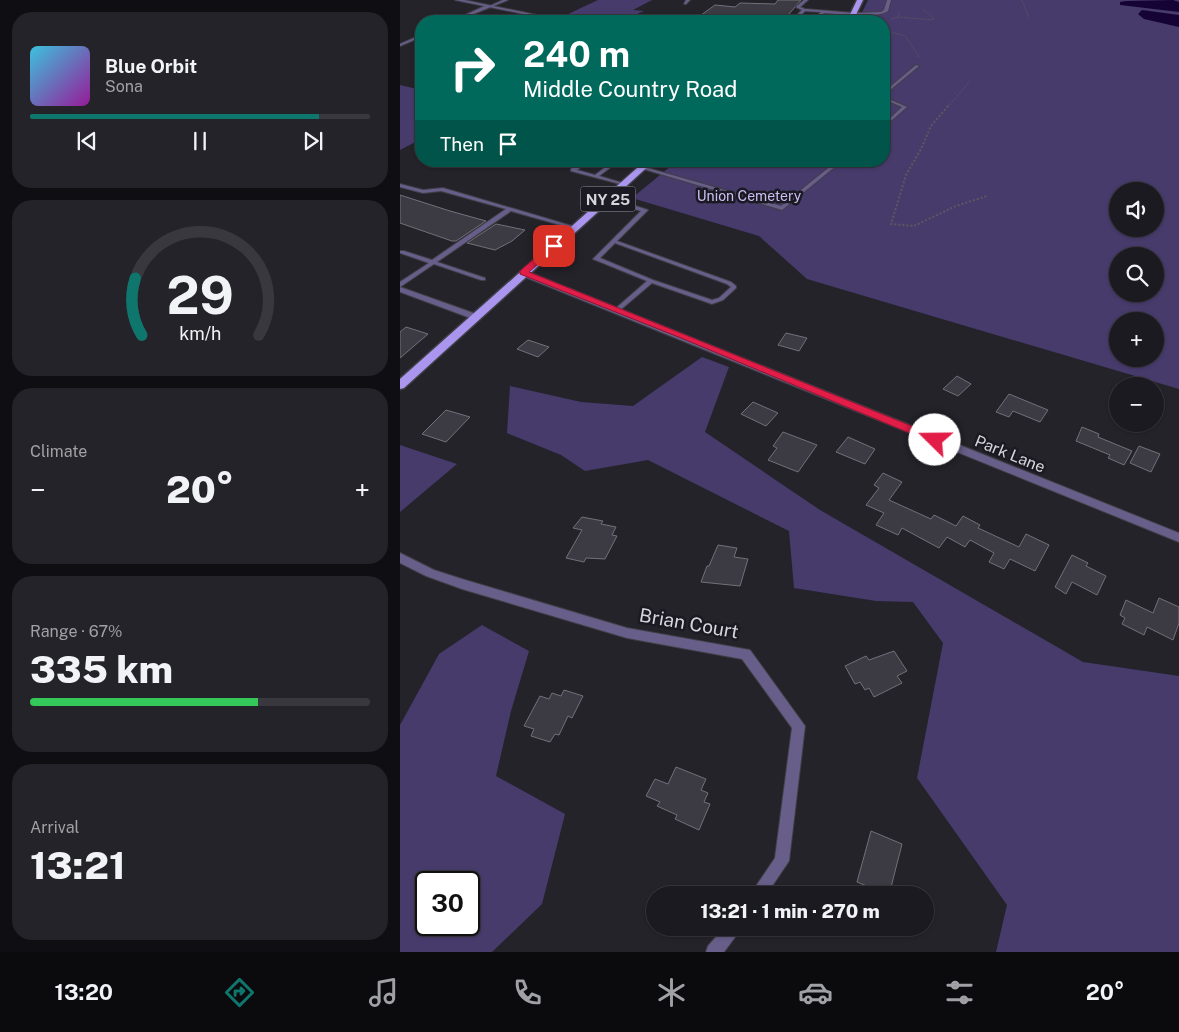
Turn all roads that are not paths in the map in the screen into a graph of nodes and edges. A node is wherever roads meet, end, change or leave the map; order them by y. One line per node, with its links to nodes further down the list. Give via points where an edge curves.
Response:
1 (457, 0): 6 (street)
2 (506, 0): 6 (lane)
3 (806, 0): 7 (lane, via 798,7)
4 (860, 0): 9 (main road)
5 (889, 0): 9 (lane, via 884,12)
6 (489, 6): 10 (lane); 11 (street)
7 (804, 10): 8 (lane); 12 (lane)
8 (823, 12): 9 (lane); 13 (lane)
9 (855, 14)
10 (468, 15)
11 (534, 15)
12 (799, 15)
13 (820, 15)
14 (415, 39): 15 (lane)
15 (400, 45)
16 (917, 66): 17 (lane)
17 (890, 89)
18 (890, 101): 19 (lane, via 905,107)
19 (890, 121)
20 (577, 167): 24 (lane, via 573,170)
21 (609, 167): 24 (lane)
22 (833, 167): 23 (lane, via 782,208)
23 (642, 168): 25 (main road, NY 25)
24 (596, 176): 25 (lane)
25 (624, 184): 27 (main road, NY 25)
26 (400, 185): 28 (lane, via 423,192 441,189)
27 (608, 199): 29 (main road, NY 25); 30 (lane, via 645,210)
28 (510, 209): 29 (lane); 32 (lane)
29 (576, 228): 33 (main road, NY 25)
30 (613, 241): 35 (lane, via 596,259); 35 (lane, via 734,286 721,299 712,302)
31 (402, 252): 32 (lane)
32 (434, 262): 34 (lane); 36 (lane)
33 (523, 273): 37 (street, Park Lane); 38 (main road, NY 25)
34 (483, 279)
35 (651, 281): 37 (lane)
36 (400, 287): 38 (street)
37 (617, 310): 40 (street, Park Lane)
38 (476, 317): 39 (main road, NY 25)
39 (400, 385)
40 (1179, 538)
41 (400, 558): 42 (street, Brian Court, via 438,576 627,633 746,654 799,726 782,861)
42 (764, 886)
43 (727, 936): 44 (street)
44 (714, 952)

